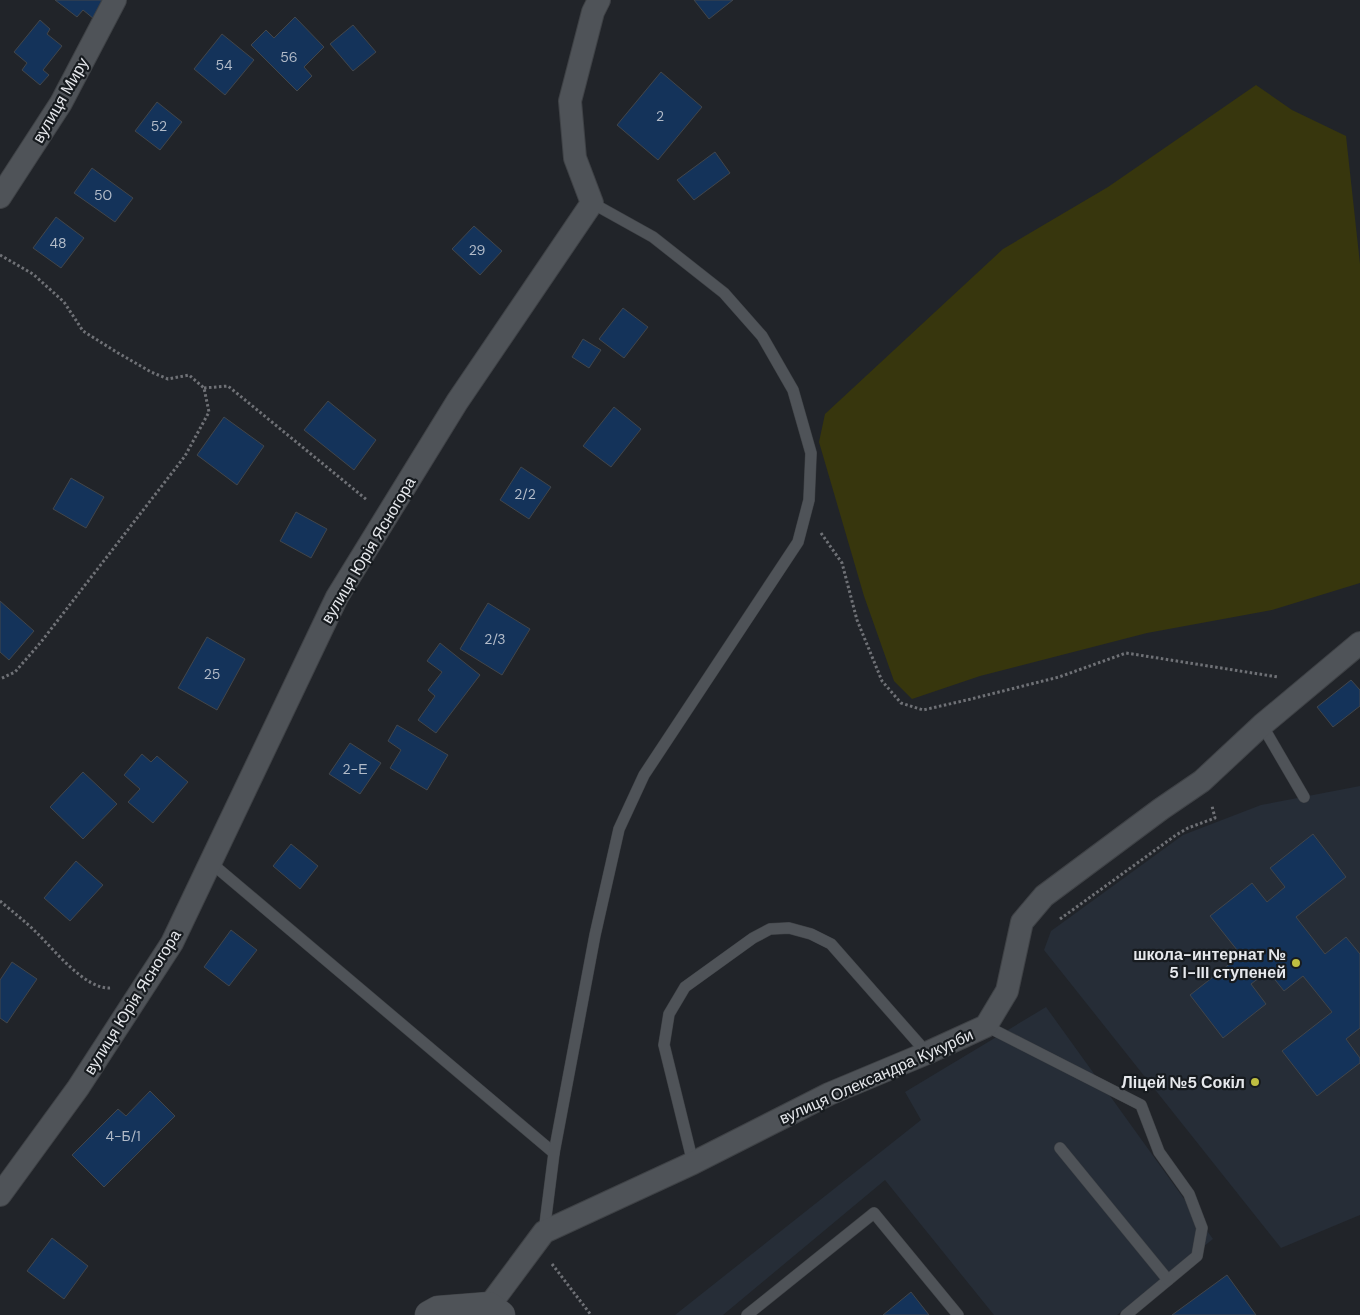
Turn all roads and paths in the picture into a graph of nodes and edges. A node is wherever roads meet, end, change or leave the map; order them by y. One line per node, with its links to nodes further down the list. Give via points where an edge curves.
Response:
1 (115, 0): 3 (street, вулиця Миру, via 61,103)
2 (599, 0): 4 (street, via 570,101 575,158)
3 (0, 197)
4 (592, 203): 7 (lane, via 653,236 724,292 762,336 793,390 811,453); 8 (street, вулиця Юрія Ясногора, via 457,402)
5 (0, 255): 6 (path, via 33,274 64,302 83,331 151,372 168,379 189,375)
6 (204, 388): 8 (path, via 228,386); 10 (path, via 209,412 185,456 41,642 15,672)
7 (806, 512): 11 (path, via 842,563 857,620 882,681 901,703 923,710 1059,677 1126,653); 22 (lane, via 798,542 644,775 619,830 595,935)
8 (387, 517): 15 (street, вулиця Юрія Ясногора, via 337,597)
9 (1360, 644): 11 (street, вулиця Олександра Кукурби)
10 (0, 679)
11 (1312, 682): 12 (street, вулиця Олександра Кукурби)
12 (1262, 725): 13 (street, вулиця Олександра Кукурби); 14 (lane)
13 (1202, 781): 17 (path, via 1215,818 1176,835); 19 (street, вулиця Олександра Кукурби, via 1044,896 1022,922 1007,991)
14 (1304, 796)
15 (210, 862): 18 (street, вулиця Юрія Ясногора, via 172,943); 22 (lane)
16 (0, 901): 18 (path, via 37,933 69,968 103,989)
17 (1059, 920)
18 (144, 985): 24 (street, вулиця Юрія Ясногора, via 78,1088)
19 (986, 1026): 20 (street, вулиця Олександра Кукурби); 26 (lane, via 1141,1105 1159,1152 1189,1194 1202,1228 1197,1256)
20 (927, 1053): 23 (street, вулиця Олександра Кукурби, via 829,1094); 23 (lane, via 831,944 789,928 770,929 685,987 669,1014 664,1045)
21 (1060, 1148): 26 (lane)
22 (554, 1153): 25 (lane)
23 (692, 1163): 25 (street, вулиця Олександра Кукурби)
24 (0, 1195)
25 (540, 1238): 27 (street, вулиця Олександра Кукурби); 29 (path)
26 (1168, 1280): 32 (lane)
27 (495, 1311): 28 (street, вулиця Олександра Кукурби, via 438,1310)
28 (429, 1315)
29 (591, 1315)
30 (747, 1315): 31 (lane, via 874,1213)
31 (958, 1315)
32 (1126, 1315)

